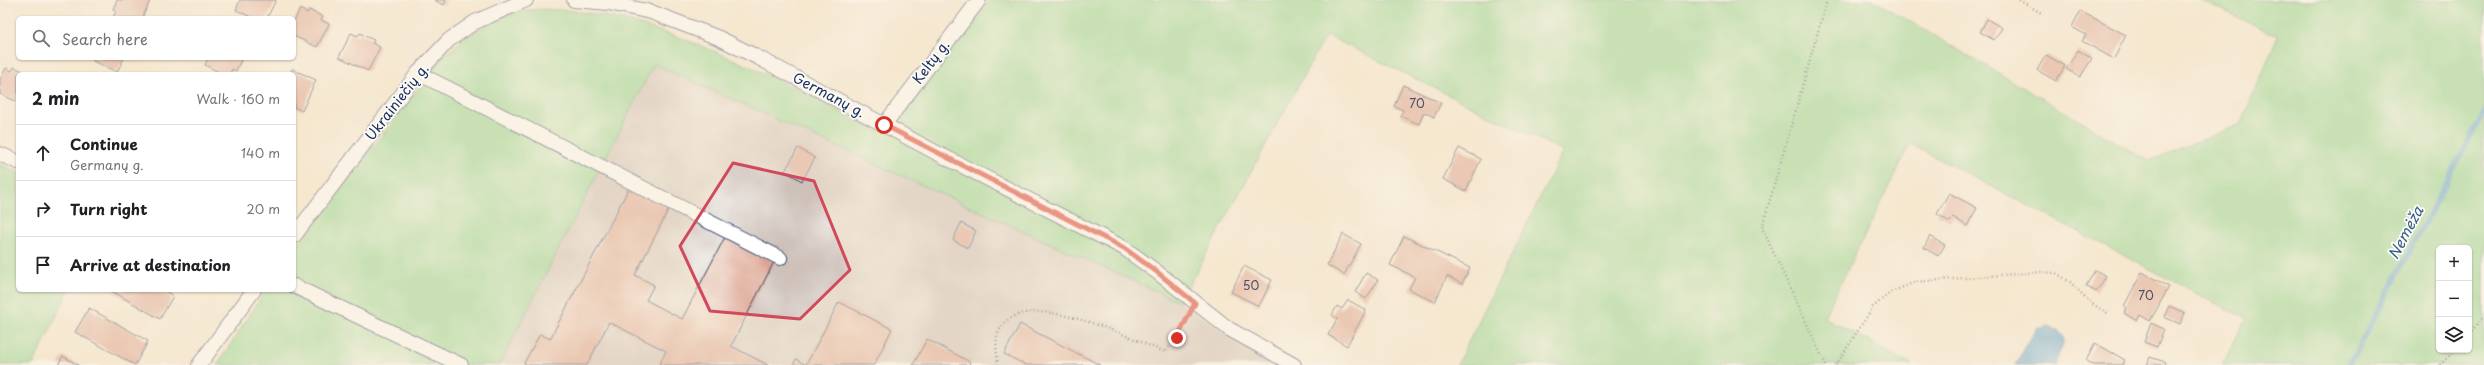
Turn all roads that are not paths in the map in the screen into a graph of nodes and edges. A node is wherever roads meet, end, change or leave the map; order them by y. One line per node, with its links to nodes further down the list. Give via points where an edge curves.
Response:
1 (526, 0): 4 (street, Ukrainiečių g., via 475,22 449,40)
2 (574, 0): 5 (street, Germanų g., via 609,3 651,12 685,24 757,57)
3 (979, 0): 5 (street, Keltų g.)
4 (418, 73): 8 (street, Ukrainiečių g.); 9 (street)
5 (884, 125): 14 (street, Germanų g., via 1124,248 1229,329)
6 (0, 154): 7 (street)
7 (16, 161)
8 (296, 233)
9 (780, 258)
10 (296, 287): 13 (street)
11 (253, 292): 12 (street)
12 (199, 365)
13 (460, 365)
14 (1294, 365)

